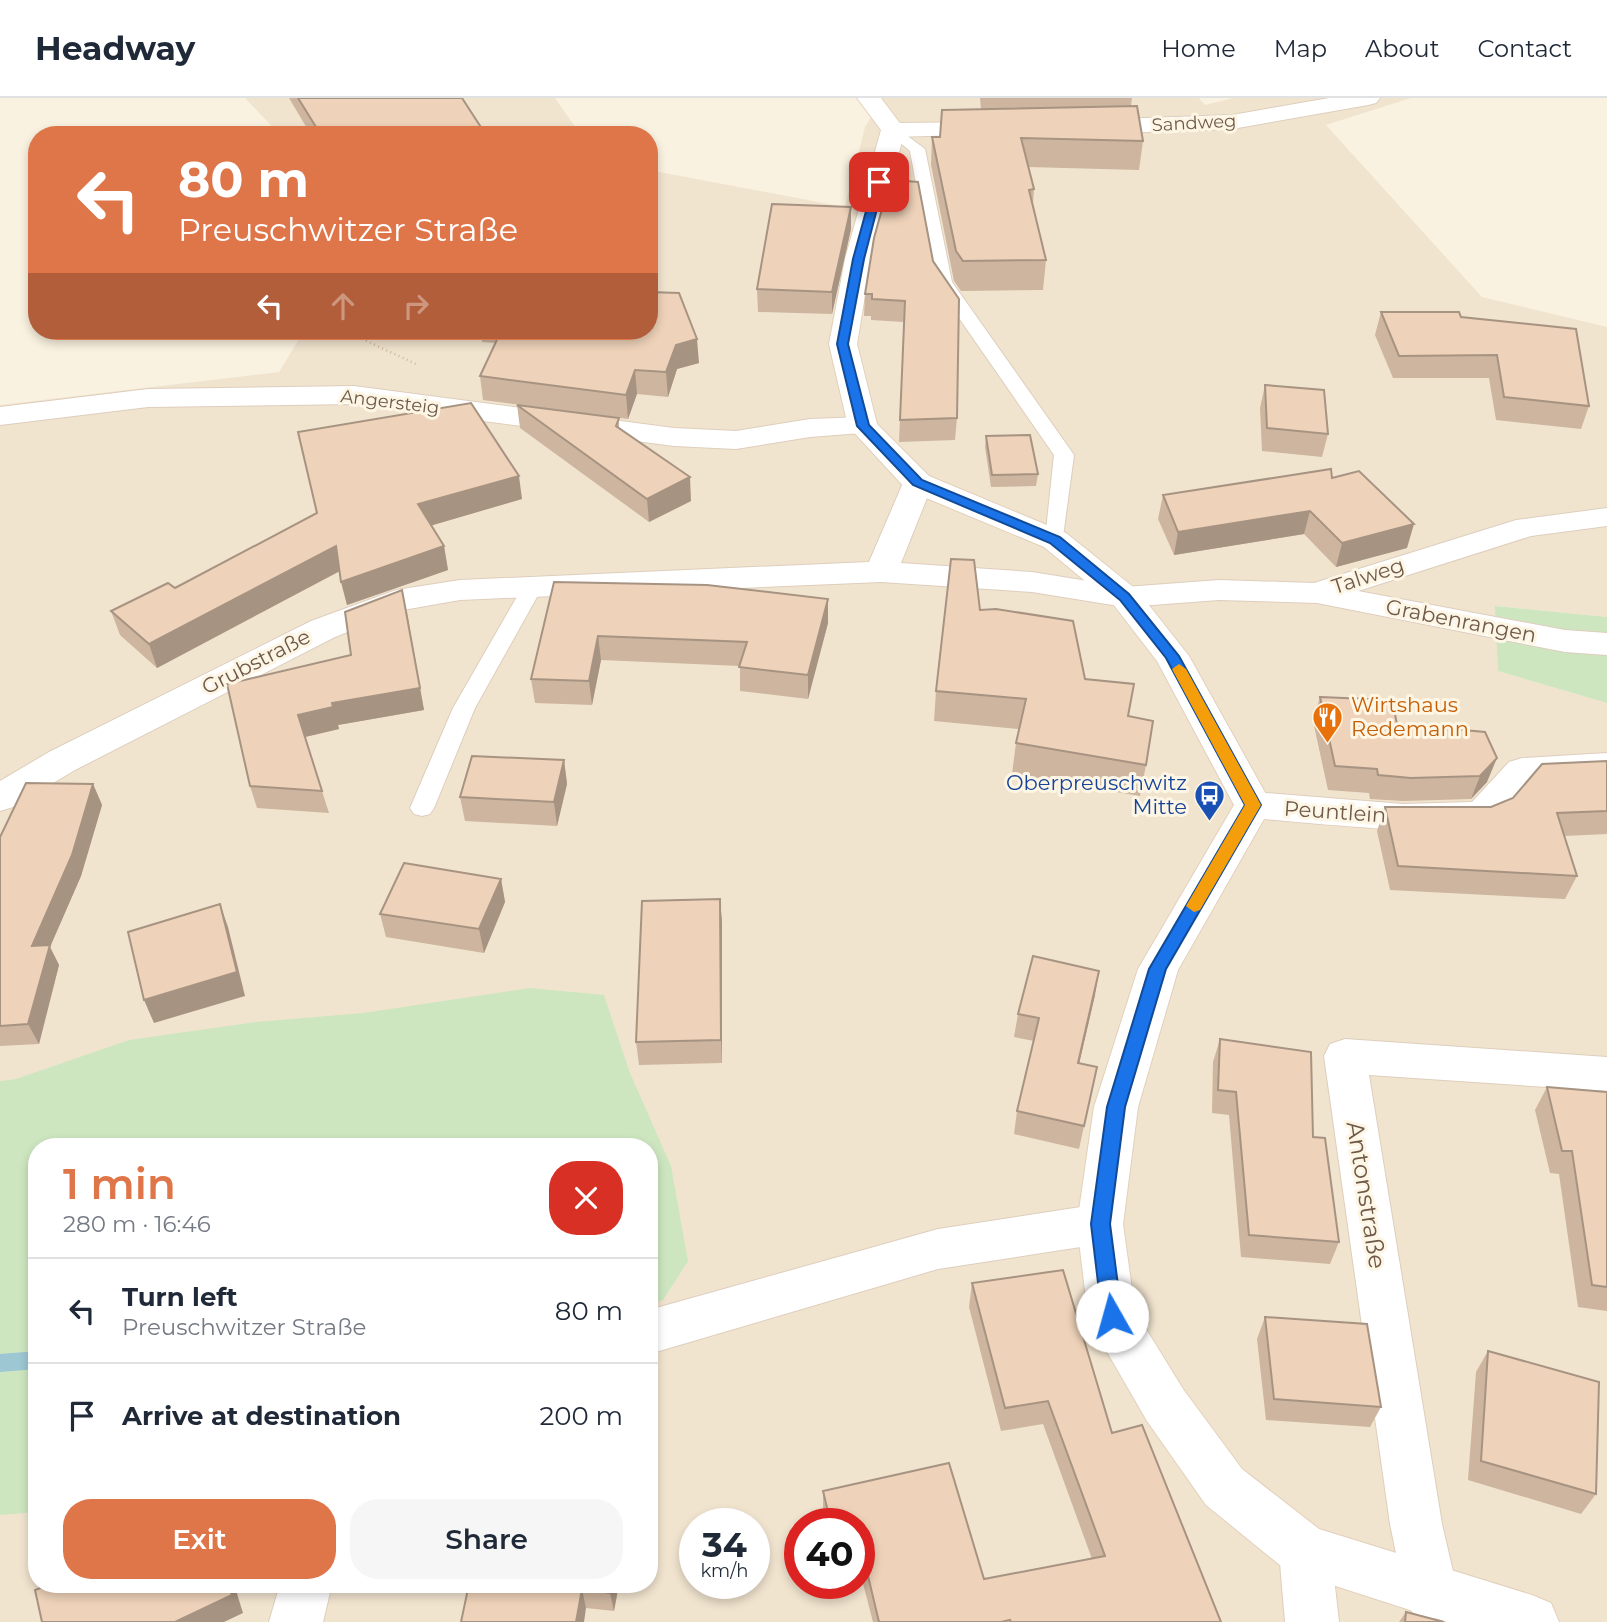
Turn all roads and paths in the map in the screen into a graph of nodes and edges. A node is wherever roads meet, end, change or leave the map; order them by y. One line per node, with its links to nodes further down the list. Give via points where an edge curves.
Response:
1 (869, 98): 5 (street)
2 (1368, 98): 4 (street, Sandweg, via 1233,122)
3 (1017, 128): 5 (street)
4 (1072, 128)
5 (893, 130): 7 (street, via 858,259 843,344); 10 (lane, via 918,149 943,282 1064,455)
6 (0, 416): 7 (street, Angersteig, via 148,398 354,395 674,437 736,440 810,428)
7 (863, 426): 8 (street)
8 (918, 483): 10 (street); 11 (street)
9 (1607, 517): 13 (street, Talweg, via 1527,527)
10 (1055, 540): 14 (street)
11 (881, 572): 12 (street, Grubstraße); 14 (street, Grubstraße, via 1032,582)
12 (532, 588): 17 (street, Grubstraße, via 460,590 396,601 323,629 62,761); 19 (lane, via 464,708)
13 (1316, 593): 14 (street, Talweg, via 1219,590); 15 (street, Grabenrangen, via 1565,641)
14 (1125, 597): 18 (street, via 1172,656)
15 (1607, 644)
16 (1607, 766): 18 (street, Peuntlein, via 1522,771 1482,815 1403,817)
17 (0, 798)
18 (1253, 805): 21 (street, via 1158,969 1116,1107)
19 (422, 808)
20 (1607, 1074): 25 (street, Antonstraße, via 1345,1056 1416,1524)
21 (1100, 1224): 22 (street, via 938,1249); 23 (street, via 1112,1316 1166,1405 1224,1487)
22 (658, 1329)
23 (1305, 1551): 25 (street); 27 (street)
24 (304, 1593): 26 (street)
25 (1431, 1593): 28 (street)
26 (296, 1622)
27 (1312, 1622)
28 (1532, 1622)

